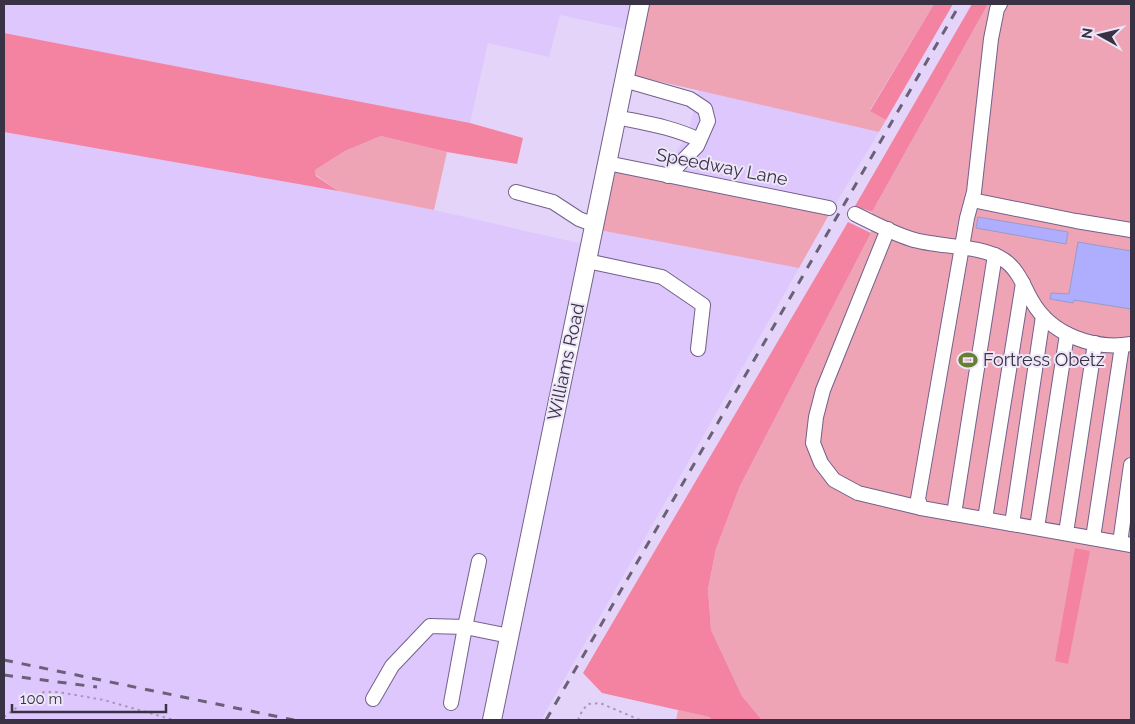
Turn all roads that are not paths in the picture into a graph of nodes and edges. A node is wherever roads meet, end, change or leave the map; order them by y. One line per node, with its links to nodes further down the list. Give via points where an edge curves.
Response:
1 (640, 4): 3 (main road, Williams Road)
2 (1000, 4): 9 (lane, via 991,38)
3 (624, 80): 4 (main road, Williams Road); 5 (lane, via 690,99 705,109 708,121)
4 (616, 117): 5 (lane, via 686,133); 6 (main road, Williams Road)
5 (699, 140): 7 (lane)
6 (607, 163): 7 (lane, Speedway Lane); 12 (main road, Williams Road)
7 (668, 176): 10 (lane, Speedway Lane)
8 (516, 192): 12 (lane, via 553,202)
9 (972, 200): 14 (lane); 15 (lane)
10 (829, 208)
11 (855, 214): 13 (lane)
12 (595, 225): 17 (main road, Williams Road)
13 (888, 229): 15 (lane, via 910,239); 25 (lane, via 823,390 813,443 821,463 834,480 858,493)
14 (1131, 230)
15 (962, 248): 16 (lane); 25 (lane, via 918,499)
16 (995, 255): 18 (lane, via 1012,266); 26 (lane)
17 (588, 261): 23 (lane, via 662,277 703,305); 35 (main road, Williams Road)
18 (1023, 283): 19 (lane); 27 (lane)
19 (1043, 316): 20 (lane); 28 (lane)
20 (1067, 334): 21 (lane); 29 (lane)
21 (1095, 343): 22 (lane); 30 (lane)
22 (1127, 345): 31 (lane)
23 (698, 349)
24 (1131, 464): 32 (lane)
25 (920, 508): 26 (lane)
26 (954, 514): 27 (lane)
27 (985, 519): 28 (lane)
28 (1012, 524): 29 (lane)
29 (1037, 528): 30 (lane)
30 (1066, 533): 31 (lane)
31 (1093, 538): 32 (lane)
32 (1126, 544)
33 (479, 560): 34 (lane)
34 (465, 627): 35 (lane); 36 (lane, via 430,626 392,666); 37 (lane)
35 (509, 636): 38 (main road, Williams Road)
36 (373, 699)
37 (451, 703)
38 (492, 720)

